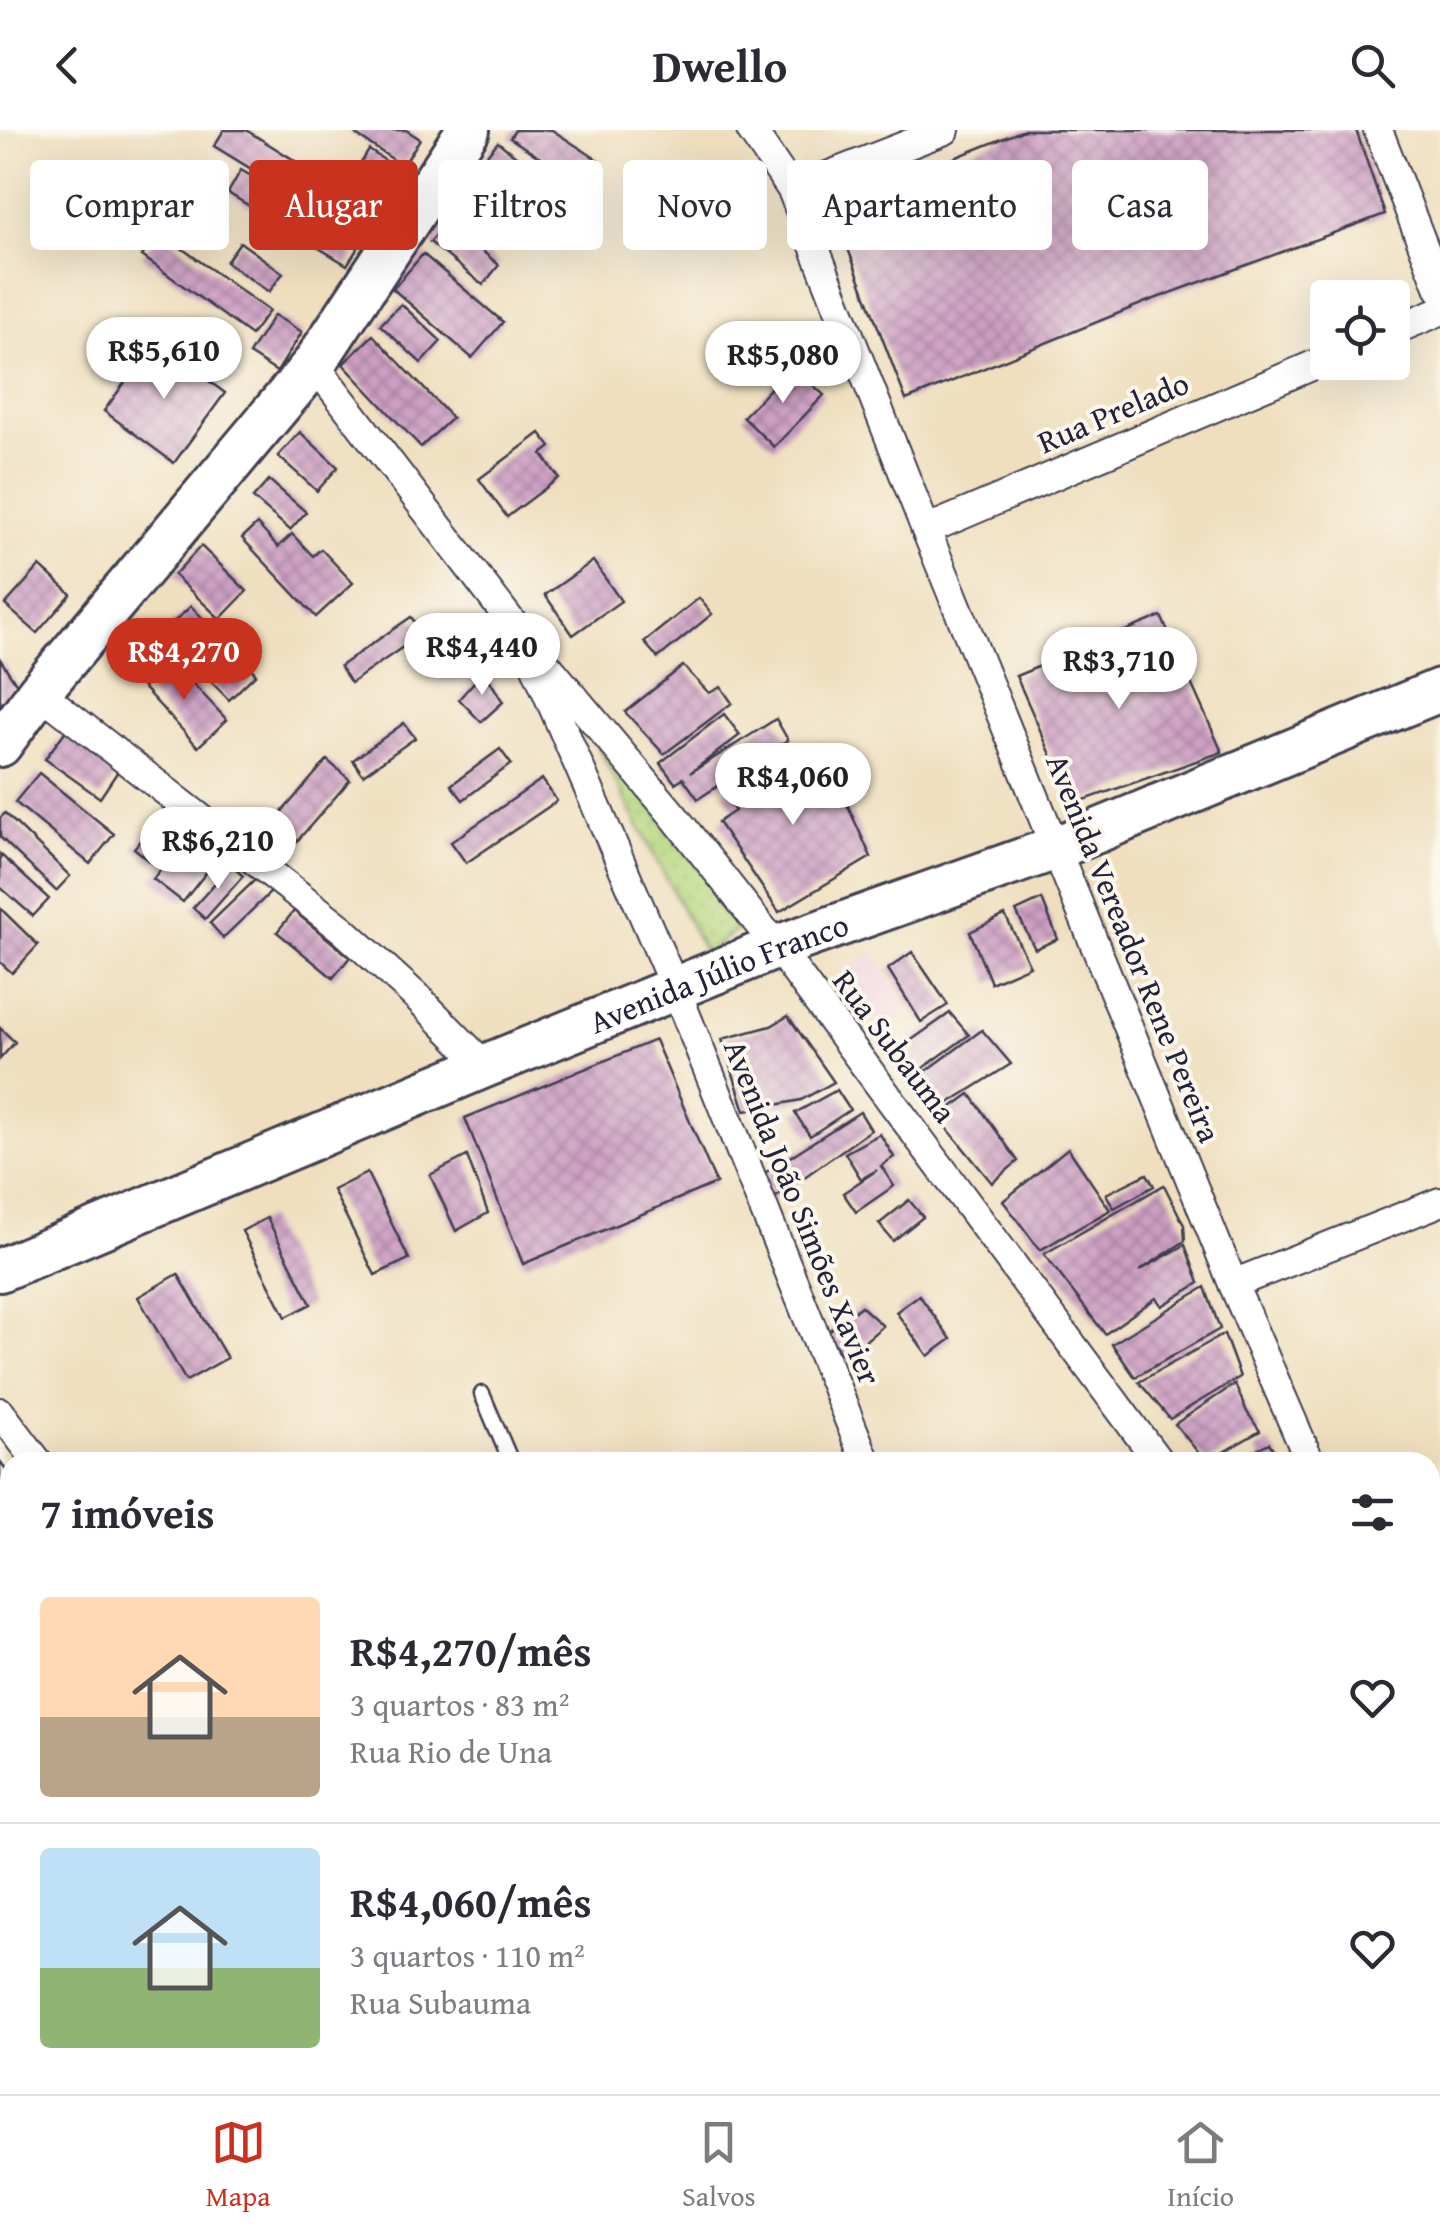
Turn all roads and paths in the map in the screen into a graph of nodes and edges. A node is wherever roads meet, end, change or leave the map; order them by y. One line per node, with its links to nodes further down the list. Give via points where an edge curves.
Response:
1 (468, 130): 11 (main road)
2 (751, 130): 6 (street, Avenida Vereador Rene Pereira)
3 (945, 130): 5 (street)
4 (1378, 130): 8 (street)
5 (868, 160)
6 (787, 183)
7 (816, 250): 13 (street, Avenida Vereador Rene Pereira)
8 (1440, 290)
9 (1440, 311): 10 (street)
10 (1410, 324)
11 (314, 364): 14 (street); 16 (main road)
12 (1310, 367): 13 (street, Rua Prelado)
13 (926, 530): 18 (street, Avenida Vereador Rene Pereira)
14 (523, 637): 19 (street, Rua Subauma); 20 (street, Avenida João Simões Xavier)
15 (1440, 690): 18 (main road, Avenida Júlio Franco)
16 (40, 692): 17 (main road); 21 (street, via 342,929)
17 (0, 745)
18 (1056, 848): 19 (main road, Avenida Júlio Franco); 24 (street, Avenida Vereador Rene Pereira)
19 (777, 947): 20 (main road, Avenida Júlio Franco); 30 (street, Rua Subauma)
20 (675, 988): 21 (main road, Avenida Júlio Franco); 29 (street, Avenida João Simões Xavier)
21 (485, 1066): 23 (main road, Avenida Júlio Franco)
22 (1440, 1202): 24 (street)
23 (0, 1270)
24 (1234, 1284): 31 (street, Avenida Vereador Rene Pereira)
25 (482, 1394): 28 (lane)
26 (0, 1412): 27 (street)
27 (30, 1452)
28 (507, 1452)
29 (862, 1452)
30 (1152, 1452)
31 (1306, 1452)

